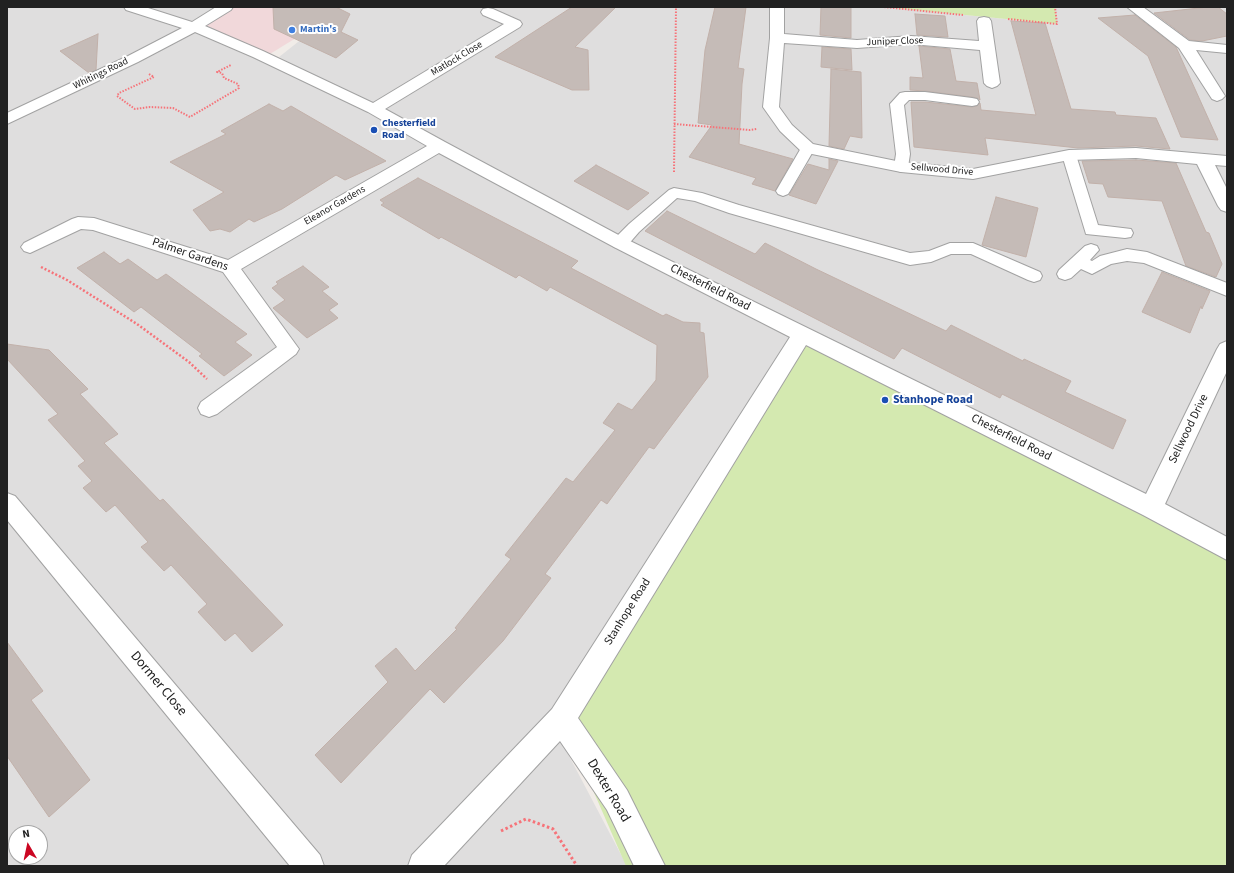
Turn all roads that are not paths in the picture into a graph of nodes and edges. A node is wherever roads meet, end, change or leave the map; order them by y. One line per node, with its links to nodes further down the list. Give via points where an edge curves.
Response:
1 (131, 7): 7 (street, Chesterfield Road)
2 (226, 7): 7 (street, Whitings Road)
3 (777, 7): 8 (street)
4 (1134, 7): 9 (street)
5 (488, 12): 15 (street, Matlock Close, via 515,24)
6 (984, 21): 10 (street)
7 (194, 27): 15 (street, Chesterfield Road); 16 (street, Whitings Road)
8 (777, 38): 10 (street, Juniper Close, via 857,44 911,40); 18 (street, via 771,106 784,125)
9 (1185, 45): 11 (street); 13 (street)
10 (987, 46): 12 (street)
11 (1227, 49)
12 (992, 83)
13 (1217, 96)
14 (972, 102): 22 (lane, via 905,96 897,104 903,154)
15 (374, 109): 17 (street, Chesterfield Road)
16 (7, 120)
17 (439, 146): 26 (street, Chesterfield Road); 30 (street, Eleanor Gardens)
18 (808, 148): 22 (street, Sellwood Drive); 23 (lane)
19 (1069, 155): 20 (street, Sellwood Drive, via 1136,153); 22 (street, Sellwood Drive, via 973,174); 25 (lane, via 1092,230)
20 (1204, 160): 21 (street, Sellwood Drive); 24 (street)
21 (1227, 161)
22 (901, 167)
23 (783, 191)
24 (1227, 206)
25 (1125, 233)
26 (620, 243): 32 (lane, via 674,192 697,196 910,259 973,248); 34 (street, Chesterfield Road)
27 (30, 247): 30 (street, Palmer Gardens, via 78,223 94,224)
28 (1091, 250): 29 (lane)
29 (1079, 261): 31 (lane); 33 (lane, via 1092,268 1106,260 1128,255 1147,258)
30 (230, 267): 36 (street, Palmer Gardens, via 289,349)
31 (1065, 274)
32 (1034, 276)
33 (1227, 290)
34 (802, 334): 38 (street, Chesterfield Road); 40 (street, Stanhope Road)
35 (1227, 349): 38 (street, Sellwood Drive)
36 (209, 408)
37 (7, 503): 41 (street, Dormer Close)
38 (1151, 508): 39 (street, Chesterfield Road)
39 (1227, 549)
40 (562, 719): 42 (street, Stanhope Road); 43 (street, Dexter Road, via 617,800)
41 (309, 866)
42 (423, 866)
43 (650, 866)

